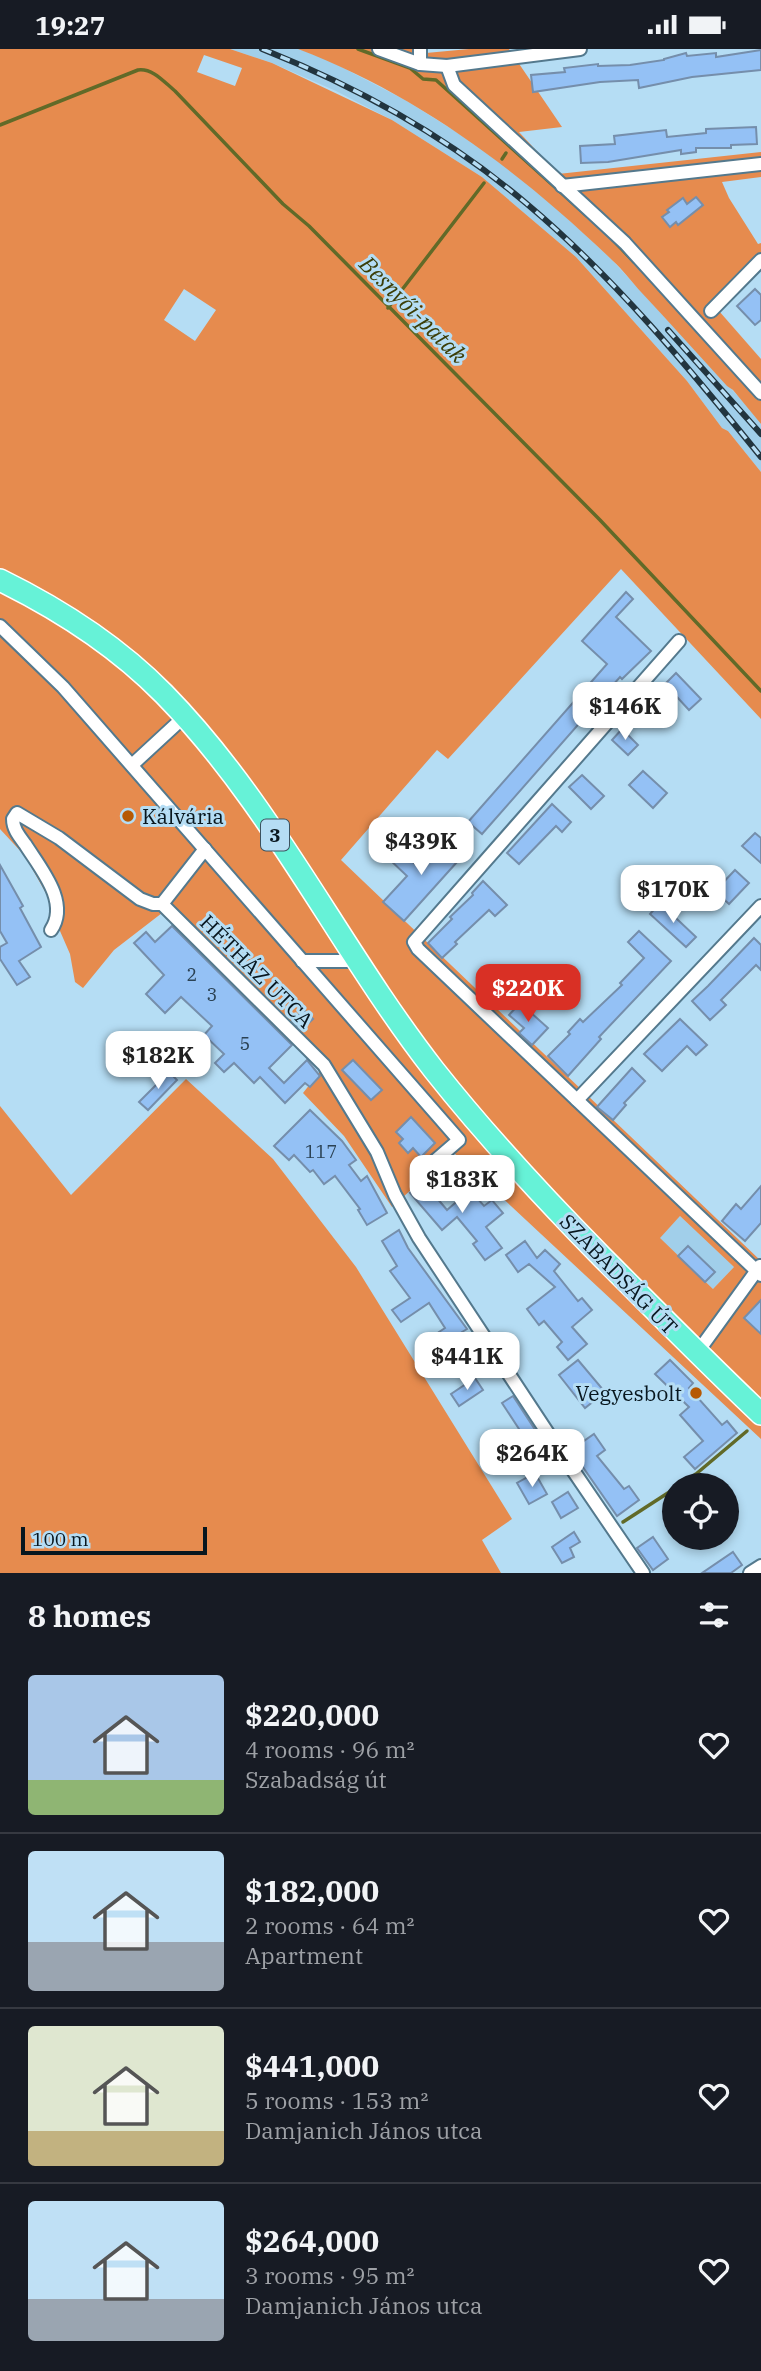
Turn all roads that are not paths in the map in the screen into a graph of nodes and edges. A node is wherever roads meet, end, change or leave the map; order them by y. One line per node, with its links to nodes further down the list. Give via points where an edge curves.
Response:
1 (379, 49): 4 (street)
2 (420, 49): 4 (street)
3 (580, 49): 5 (street)
4 (420, 64): 5 (street)
5 (447, 66): 7 (street, via 454,85)
6 (761, 164): 7 (street)
7 (562, 186): 10 (street, via 625,243)
8 (761, 260): 9 (street)
9 (711, 311): 10 (street); 11 (street)
10 (688, 312): 11 (street)
11 (715, 344): 12 (street)
12 (761, 393)
13 (0, 580): 16 (main road, SZABADSÁG ÚT / 3, via 73,620 143,674)
14 (0, 626): 17 (street, via 63,687)
15 (679, 641): 24 (street, via 414,942)
16 (185, 716): 17 (street); 23 (main road, SZABADSÁG ÚT / 3, via 267,821)
17 (132, 765): 18 (street)
18 (205, 849): 19 (street); 22 (street)
19 (162, 904): 21 (street, via 140,899 59,838 17,813 14,828 57,900); 30 (street, HÉTHÁZ UTCA, via 324,1065 377,1152 419,1238)
20 (761, 906): 24 (street)
21 (51, 930)
22 (302, 961): 23 (street); 25 (street, via 459,1140)
23 (356, 961): 27 (main road, SZABADSÁG ÚT / 3, via 431,1066 524,1177)
24 (577, 1100): 26 (street)
25 (422, 1172)
26 (760, 1270): 27 (street)
27 (697, 1353): 28 (main road, SZABADSÁG ÚT / 3)
28 (761, 1414)
29 (761, 1566): 31 (street)
30 (643, 1573)
31 (750, 1573)

